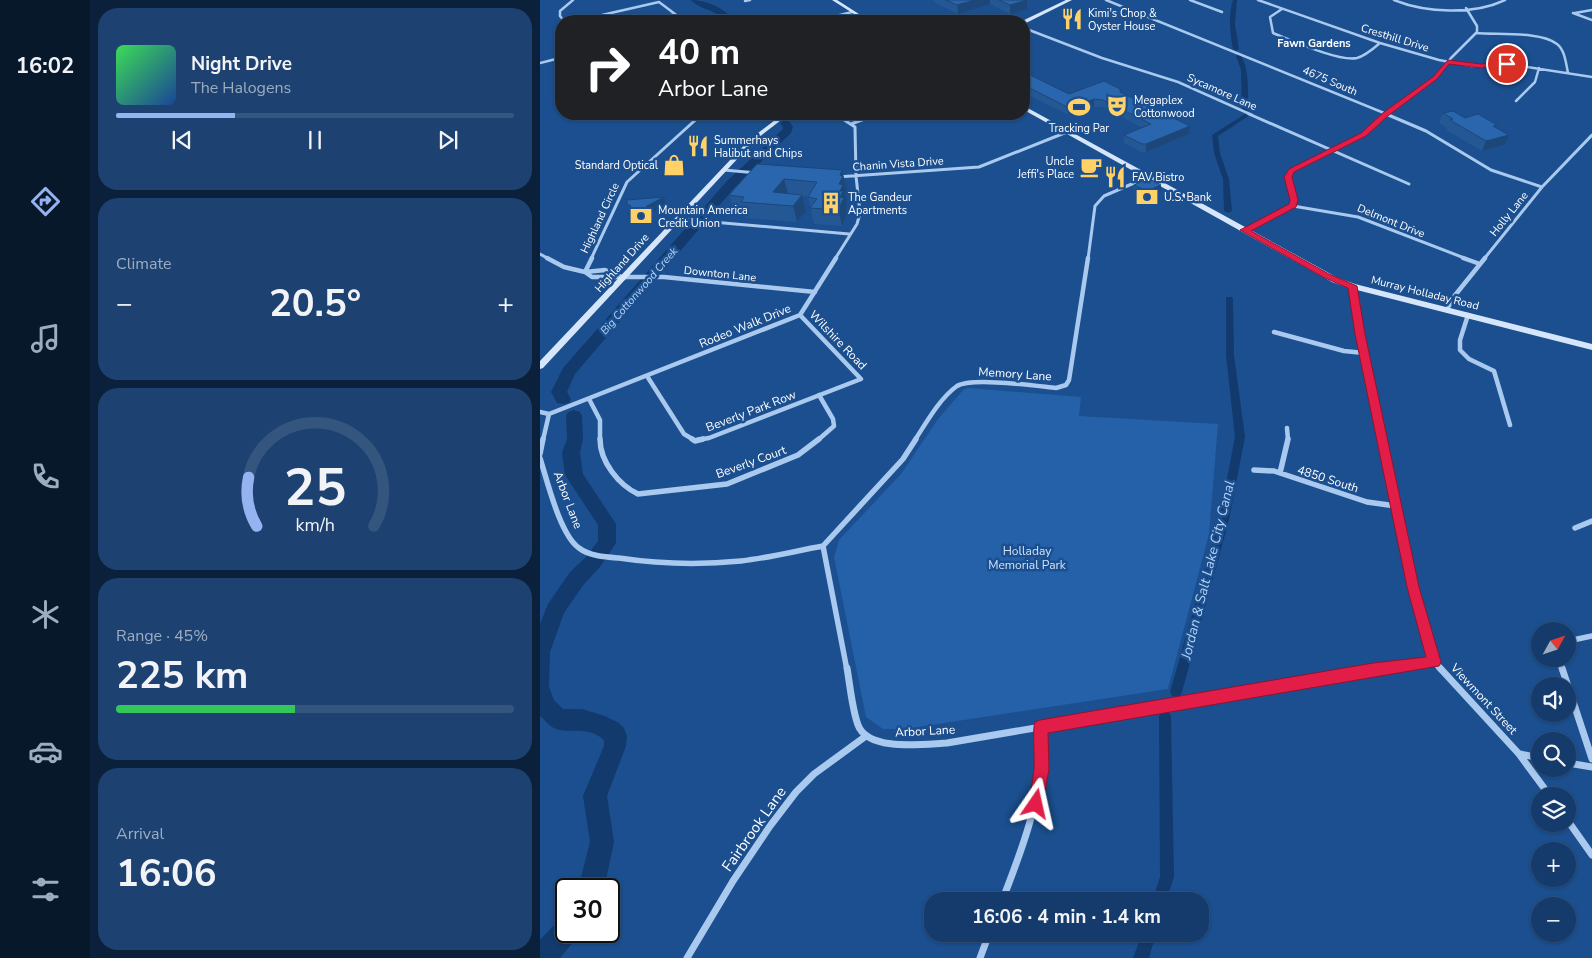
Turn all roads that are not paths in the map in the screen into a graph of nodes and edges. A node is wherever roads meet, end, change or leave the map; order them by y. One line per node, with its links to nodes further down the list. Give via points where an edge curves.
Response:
1 (573, 0): 19 (street, via 560,11)
2 (750, 0): 11 (street)
3 (834, 0): 16 (main road)
4 (1070, 0): 24 (main road)
5 (1106, 0): 37 (street, 4675 South)
6 (1190, 0): 17 (street)
7 (1258, 0): 12 (street, Cresthill Drive)
8 (1394, 0): 13 (street, via 1407,5)
9 (1505, 0): 13 (street, via 1488,7)
10 (658, 1): 18 (street); 20 (street)
11 (745, 1)
12 (1264, 1): 14 (street, Cresthill Drive)
13 (1466, 8): 27 (street, via 1477,26)
14 (1283, 9): 28 (street, Cresthill Drive); 28 (street, via 1270,17 1272,32 1338,57 1348,60 1361,58)
15 (1592, 10): 25 (street, via 1573,14)
16 (852, 12): 22 (street); 23 (main road)
17 (1222, 12)
18 (675, 14): 21 (street)
19 (560, 15)
20 (602, 15)
21 (671, 15)
22 (840, 15)
23 (857, 15)
24 (1030, 19)
25 (1592, 20)
26 (1030, 30): 45 (street, Sycamore Lane, via 1178,82)
27 (1476, 33): 31 (street); 33 (street, via 1552,41 1560,46)
28 (1380, 43): 31 (street, Cresthill Drive)
29 (555, 59): 30 (street)
30 (540, 62)
31 (1448, 62): 32 (street, Cresthill Drive); 37 (street, via 1435,78)
32 (1539, 68): 33 (street, Cresthill Drive); 35 (street, via 1535,82)
33 (1568, 73): 34 (street, Cresthill Drive)
34 (1592, 77)
35 (1516, 101)
36 (1030, 111): 43 (main road, Murray Holladay Road)
37 (1386, 114): 45 (street, via 1364,134); 52 (street, 4675 South, via 1426,131 1490,170)
38 (695, 120): 59 (street, Highland Circle, via 627,182)
39 (778, 120): 46 (main road, Highland Drive, via 757,135)
40 (845, 120): 42 (street)
41 (862, 120): 42 (street)
42 (851, 124): 48 (street, Rodeo Walk Drive, via 856,129)
43 (1067, 132): 48 (street, Chanin Vista Drive, via 979,167); 50 (main road, Murray Holladay Road)
44 (1592, 135): 52 (street, Holly Lane)
45 (1333, 150): 51 (street, Sycamore Lane); 53 (street, via 1289,174)
46 (724, 170): 47 (street); 54 (main road, Highland Drive)
47 (763, 173)
48 (856, 176): 49 (street, Chanin Vista Drive); 56 (street, Rodeo Walk Drive, via 860,213)
49 (831, 177)
50 (1148, 177): 55 (main road, Murray Holladay Road); 85 (street, Memory Lane, via 1104,196 1095,206 1076,344 1066,385 1056,388 974,382 956,387 933,412 899,464)
51 (1409, 184)
52 (1542, 187): 58 (street, Holly Lane)
53 (1293, 206): 55 (street); 58 (street, Delmont Drive, via 1358,217)
54 (678, 219): 56 (street); 60 (main road, Highland Drive)
55 (1244, 230): 61 (main road, Murray Holladay Road, via 1326,276)
56 (849, 234): 62 (street, Rodeo Walk Drive)
57 (540, 254): 59 (street, via 564,267)
58 (1480, 264): 63 (street, Holly Lane)
59 (585, 272): 60 (street, Downton Lane, via 592,277); 60 (street, via 594,269 617,273)
60 (624, 278): 62 (street, Downton Lane, via 664,277); 69 (main road, Highland Drive)
61 (1352, 286): 63 (main road, Murray Holladay Road); 68 (street, Viewmont Street)
62 (815, 292): 64 (street, Rodeo Walk Drive)
63 (1446, 310): 65 (main road, Murray Holladay Road)
64 (800, 315): 70 (street, Rodeo Walk Drive); 71 (street, Wilshire Road)
65 (1468, 315): 67 (main road, Murray Holladay Road); 76 (street, via 1460,350 1469,359 1494,370)
66 (1274, 332): 68 (street)
67 (1591, 344)
68 (1364, 354): 82 (street, Viewmont Street)
69 (540, 366)
70 (647, 376): 72 (street, Beverly Park Row, via 684,434 695,440 709,438); 73 (street, Rodeo Walk Drive)
71 (861, 379): 72 (street, Beverly Park Row)
72 (819, 395): 73 (street, Beverly Court, via 834,426 798,455 727,484 634,493 626,488 603,456 600,420)
73 (588, 399): 75 (street, Rodeo Walk Drive)
74 (540, 412): 75 (street)
75 (549, 414): 78 (street)
76 (1510, 425)
77 (1287, 428): 81 (street, via 1288,442)
78 (540, 454)
79 (540, 458): 85 (street, Arbor Lane, via 569,537 578,548 590,553 647,562 702,564 741,561)
80 (1254, 470): 81 (street, 4850 South)
81 (1280, 473): 82 (street, 4850 South, via 1367,502)
82 (1396, 506): 88 (street, Viewmont Street, via 1413,587)
83 (1592, 521): 84 (street)
84 (1575, 528)
85 (823, 546): 91 (street, via 858,726)
86 (1592, 636): 87 (street)
87 (1576, 639)
88 (1434, 662): 90 (street, Arbor Lane, via 1364,671); 92 (street, Viewmont Street)
89 (1562, 668): 94 (street)
90 (1040, 727): 91 (street, Arbor Lane, via 947,743 892,745); 100 (street, via 1039,789 1028,833)
91 (866, 736): 102 (street, Fairbrook Lane, via 814,774 796,792 733,881)
92 (1519, 754): 93 (street); 97 (street, Viewmont Street)
93 (1531, 756)
94 (1592, 759)
95 (1576, 764): 96 (street)
96 (1592, 767)
97 (1543, 787)
98 (1576, 832): 99 (street)
99 (1592, 855)
100 (1005, 892)
101 (986, 942): 103 (street)
102 (686, 958)
103 (980, 958)

